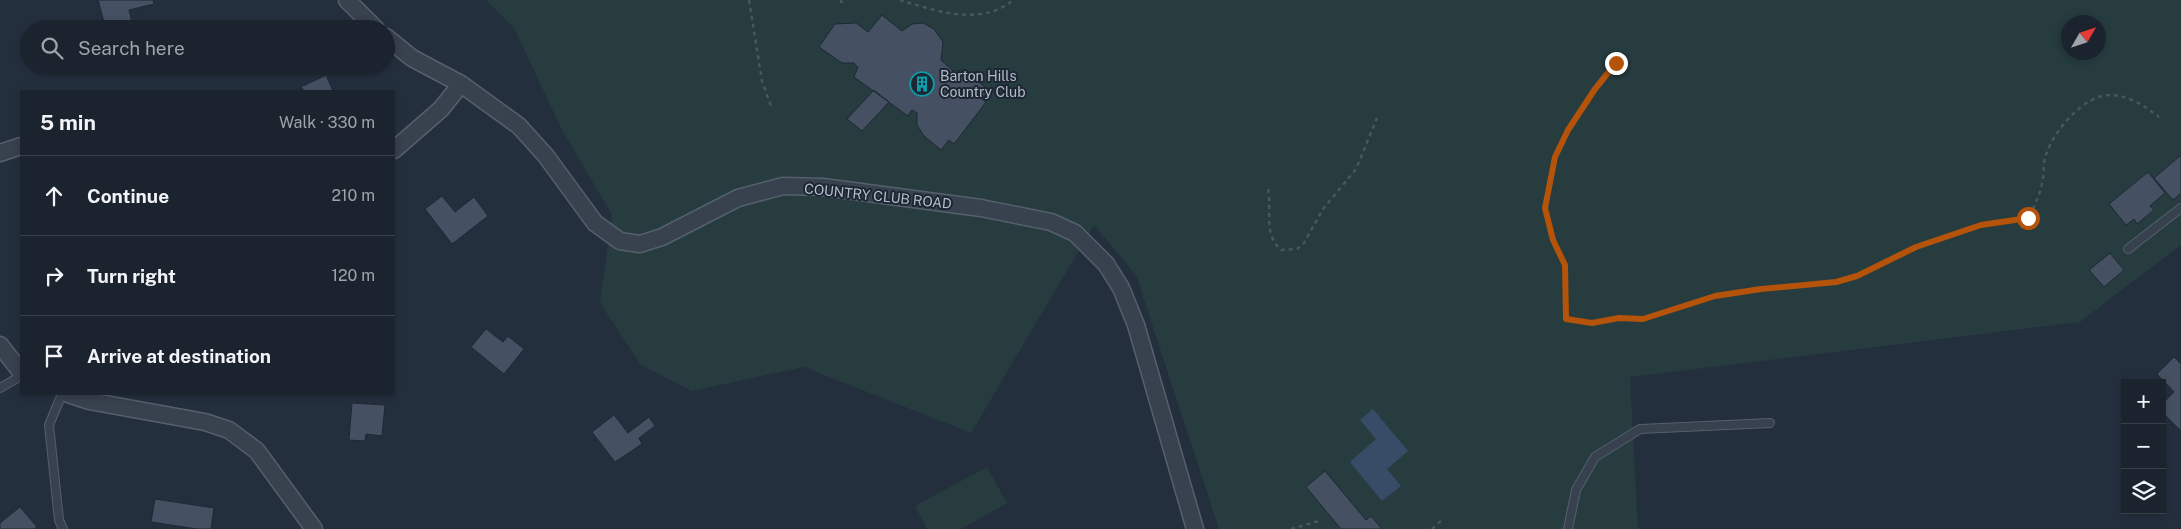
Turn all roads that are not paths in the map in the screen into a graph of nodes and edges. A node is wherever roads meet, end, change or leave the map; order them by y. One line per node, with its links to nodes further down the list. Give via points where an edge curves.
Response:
1 (347, 0): 2 (street)
2 (367, 20)
3 (395, 44): 4 (street, COUNTRY CLUB ROAD, via 412,58)
4 (461, 84): 6 (street, via 442,108); 19 (street, COUNTRY CLUB ROAD, via 518,126 546,156 595,223 620,241 640,244 662,237 738,198 783,186 823,187 981,208 1051,222 1075,233 1106,264 1121,288 1136,325)
5 (20, 146): 7 (street)
6 (395, 149)
7 (0, 153)
8 (2181, 208): 9 (lane)
9 (2128, 249)
10 (0, 345): 11 (street)
11 (20, 371)
12 (20, 377): 13 (lane)
13 (0, 388)
14 (62, 395): 17 (lane, via 50,425 59,520)
15 (71, 395): 18 (street, via 205,422 229,430 257,451)
16 (1770, 422): 20 (lane, via 1640,429 1595,456 1576,490)
17 (63, 529)
18 (314, 529)
19 (1195, 529)
20 (1568, 529)

